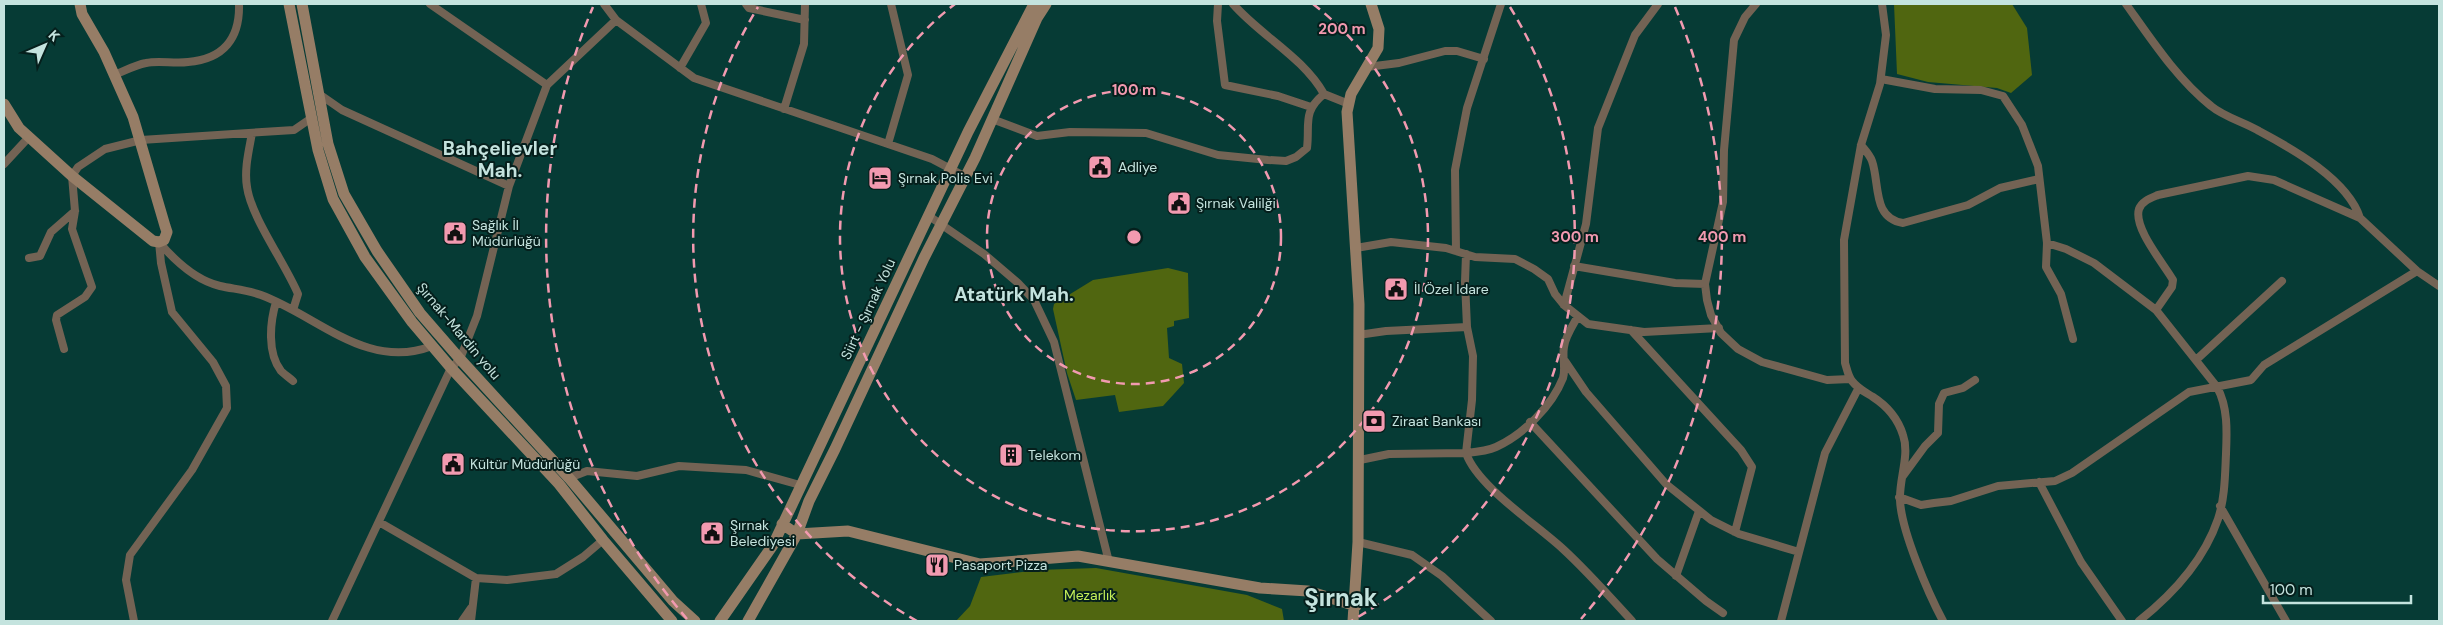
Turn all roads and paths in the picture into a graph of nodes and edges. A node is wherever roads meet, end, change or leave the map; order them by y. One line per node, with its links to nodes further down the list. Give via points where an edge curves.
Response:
1 (80, 4): 26 (street)
2 (239, 4): 26 (street, via 236,35 223,49 207,58 188,62 145,63)
3 (288, 4): 35 (street, Şırnak-Mardin yolu)
4 (302, 4): 29 (street, Şırnak-Mardin yolu)
5 (430, 4): 28 (street)
6 (604, 4): 21 (street)
7 (701, 4): 25 (street, via 706,23)
8 (746, 4): 22 (street, via 749,8)
9 (806, 4): 22 (street)
10 (892, 4): 40 (street, via 908,75)
11 (1034, 4): 43 (street, Siirt - Şırnak Yolu)
12 (1046, 4): 36 (street)
13 (1218, 4): 33 (street, via 1217,22 1225,85 1278,96)
14 (1233, 4): 30 (street, via 1315,79)
15 (1371, 4): 24 (street, via 1379,29 1378,48)
16 (1502, 4): 23 (street)
17 (1658, 4): 58 (street, via 1634,35 1598,128 1586,224)
18 (1756, 4): 61 (street, via 1745,17 1734,40 1724,150 1723,202)
19 (1882, 4): 27 (street, via 1886,35)
20 (2126, 4): 50 (street, via 2184,79 2212,107 2260,131 2317,167 2346,192 2357,206)
21 (616, 20): 25 (street); 28 (street)
22 (805, 20): 34 (street, via 804,44)
23 (1484, 59): 24 (street, via 1446,51 1399,64); 55 (street, via 1467,108 1455,170)
24 (1367, 67): 32 (street, via 1351,94)
25 (680, 68): 34 (street, via 694,78)
26 (114, 76): 39 (street)
27 (1881, 79): 41 (street); 46 (street, via 1935,89 1981,90 2003,96 2022,125 2038,166)
28 (547, 86): 47 (street)
29 (318, 94): 47 (street, via 342,110); 75 (street, Şırnak-Mardin yolu, via 328,144 344,194 377,251 420,312)
30 (1324, 94): 32 (street); 33 (street)
31 (4, 104): 38 (street)
32 (1349, 104): 54 (street)
33 (1311, 108): 36 (street, via 1307,114 1309,133 1306,148 1296,157 1286,160 1218,155 1146,133 1070,132 1037,136)
34 (784, 109): 40 (street)
35 (310, 119): 37 (street, via 294,130); 73 (street, Şırnak-Mardin yolu, via 333,199 366,257)
36 (992, 119): 45 (street)
37 (252, 133): 39 (street); 65 (street, via 246,165 247,187 253,208 298,294)
38 (28, 137): 42 (street); 44 (street)
39 (141, 140): 44 (street, via 105,149 78,167); 52 (street, via 167,232)
40 (888, 144): 43 (street)
41 (1861, 145): 46 (street, via 1873,163 1883,210 1893,222 1903,223 1958,207 2000,188); 79 (street, via 1844,240 1845,363)
42 (4, 164)
43 (952, 168): 45 (street); 49 (street, Siirt - Şırnak Yolu)
44 (72, 176): 48 (street); 52 (street, via 146,236)
45 (966, 177): 51 (street)
46 (2039, 179): 53 (street)
47 (509, 186): 75 (street, via 478,316)
48 (75, 211): 57 (street, via 51,232 40,256); 74 (street, via 72,229 92,287 85,298 57,315)
49 (929, 216): 51 (street); 90 (street, Siirt - Şırnak Yolu)
50 (2360, 218): 59 (street); 66 (street, via 2274,180 2248,176 2158,195 2139,209 2139,221 2148,241 2173,280 2172,287)
51 (942, 223): 97 (street, via 809,501); 101 (street, via 984,254 1034,300 1054,342)
52 (160, 242): 63 (street, via 175,261 198,277 217,285 260,294); 107 (street, via 161,263 172,312 213,362 226,386 227,408 192,470 130,555 126,580)
53 (2047, 243): 66 (street, via 2094,263); 72 (street, via 2046,267 2061,294)
54 (1356, 248): 55 (street, via 1391,242); 71 (street)
55 (1456, 251): 56 (street)
56 (1466, 254): 64 (street, via 1515,259 1534,269 1548,279); 68 (street, via 1464,282)
57 (29, 258)
58 (1574, 266): 61 (street); 64 (street)
59 (2416, 271): 62 (street); 82 (street, via 2264,365 2250,380)
60 (2282, 281): 77 (street)
61 (1705, 284): 69 (street, via 1711,315)
62 (2439, 286)
63 (276, 302): 65 (street); 81 (street, via 271,331 274,352 281,371)
64 (1564, 306): 67 (street)
65 (293, 310): 73 (street, via 327,331 373,350 394,353)
66 (2156, 310): 77 (street)
67 (1578, 316): 70 (street, via 1588,324); 76 (street, via 1564,346)
68 (1468, 327): 71 (street); 85 (street, via 1473,356)
69 (1719, 328): 70 (street); 79 (street, via 1738,350 1762,362 1827,380)
70 (1631, 330): 96 (street, via 1752,466)
71 (1358, 335): 86 (street)
72 (2073, 339)
73 (432, 346): 78 (street, Şırnak-Mardin yolu)
74 (64, 349)
75 (460, 359): 78 (street); 87 (street, Şırnak-Mardin yolu)
76 (1563, 360): 84 (street, via 1565,371 1562,379); 93 (street, via 1586,392 1666,484)
77 (2196, 360): 82 (street)
78 (451, 368): 94 (street); 98 (street, Şırnak-Mardin yolu, via 559,484)
79 (1850, 379): 83 (street)
80 (1975, 380): 88 (street, via 1963,388 1944,393 1938,433)
81 (293, 381)
82 (2217, 387): 89 (street, via 2188,392 2072,473 2055,481); 92 (street, via 2224,401 2227,441)
83 (1858, 388): 88 (street, via 1895,417 1904,437); 100 (street, via 1824,453)
84 (1530, 422): 85 (street, via 1495,448); 102 (street)
85 (1466, 453): 86 (street, via 1389,454); 118 (street, via 1470,466 1495,492 1565,550)
86 (1360, 460): 99 (street)
87 (569, 478): 90 (street, via 588,471 637,476 680,466 746,470); 112 (street, Şırnak-Mardin yolu, via 673,601)
88 (1902, 478): 91 (street)
89 (2039, 482): 91 (street, via 1998,486 1951,501 1921,505); 121 (street, via 2081,562)
90 (800, 485): 95 (street, Siirt - Şırnak Yolu)
91 (1900, 497): 120 (street, via 1901,519)
92 (2220, 506): 122 (street, via 2218,519 2204,548 2185,578); 123 (street)
93 (1699, 511): 96 (street); 102 (street)
94 (379, 522): 103 (street); 108 (street)
95 (782, 524): 97 (street); 113 (street, Siirt - Şırnak Yolu, via 773,545)
96 (1735, 532): 100 (street)
97 (797, 534): 101 (street, via 848,531 980,564 1078,556); 114 (street)
98 (603, 540): 103 (street, via 556,574 507,580); 111 (street, Şırnak-Mardin yolu)
99 (1358, 542): 105 (street); 117 (street, via 1412,555 1442,576)
100 (1799, 552): 119 (street)
101 (1109, 562): 105 (street, via 1260,588 1308,592)
102 (1676, 576): 106 (street)
103 (476, 578): 104 (street)
104 (473, 606): 109 (street); 110 (street)
105 (1356, 606): 115 (street); 116 (street)
106 (1723, 613)
107 (134, 621)
108 (332, 621)
109 (462, 621)
110 (471, 621)
111 (672, 621)
112 (695, 621)
113 (720, 621)
114 (748, 621)
115 (1353, 621)
116 (1361, 621)
117 (1491, 621)
118 (1632, 621)
119 (1781, 621)
120 (1943, 621)
121 (2122, 621)
122 (2139, 621)
123 (2286, 621)

